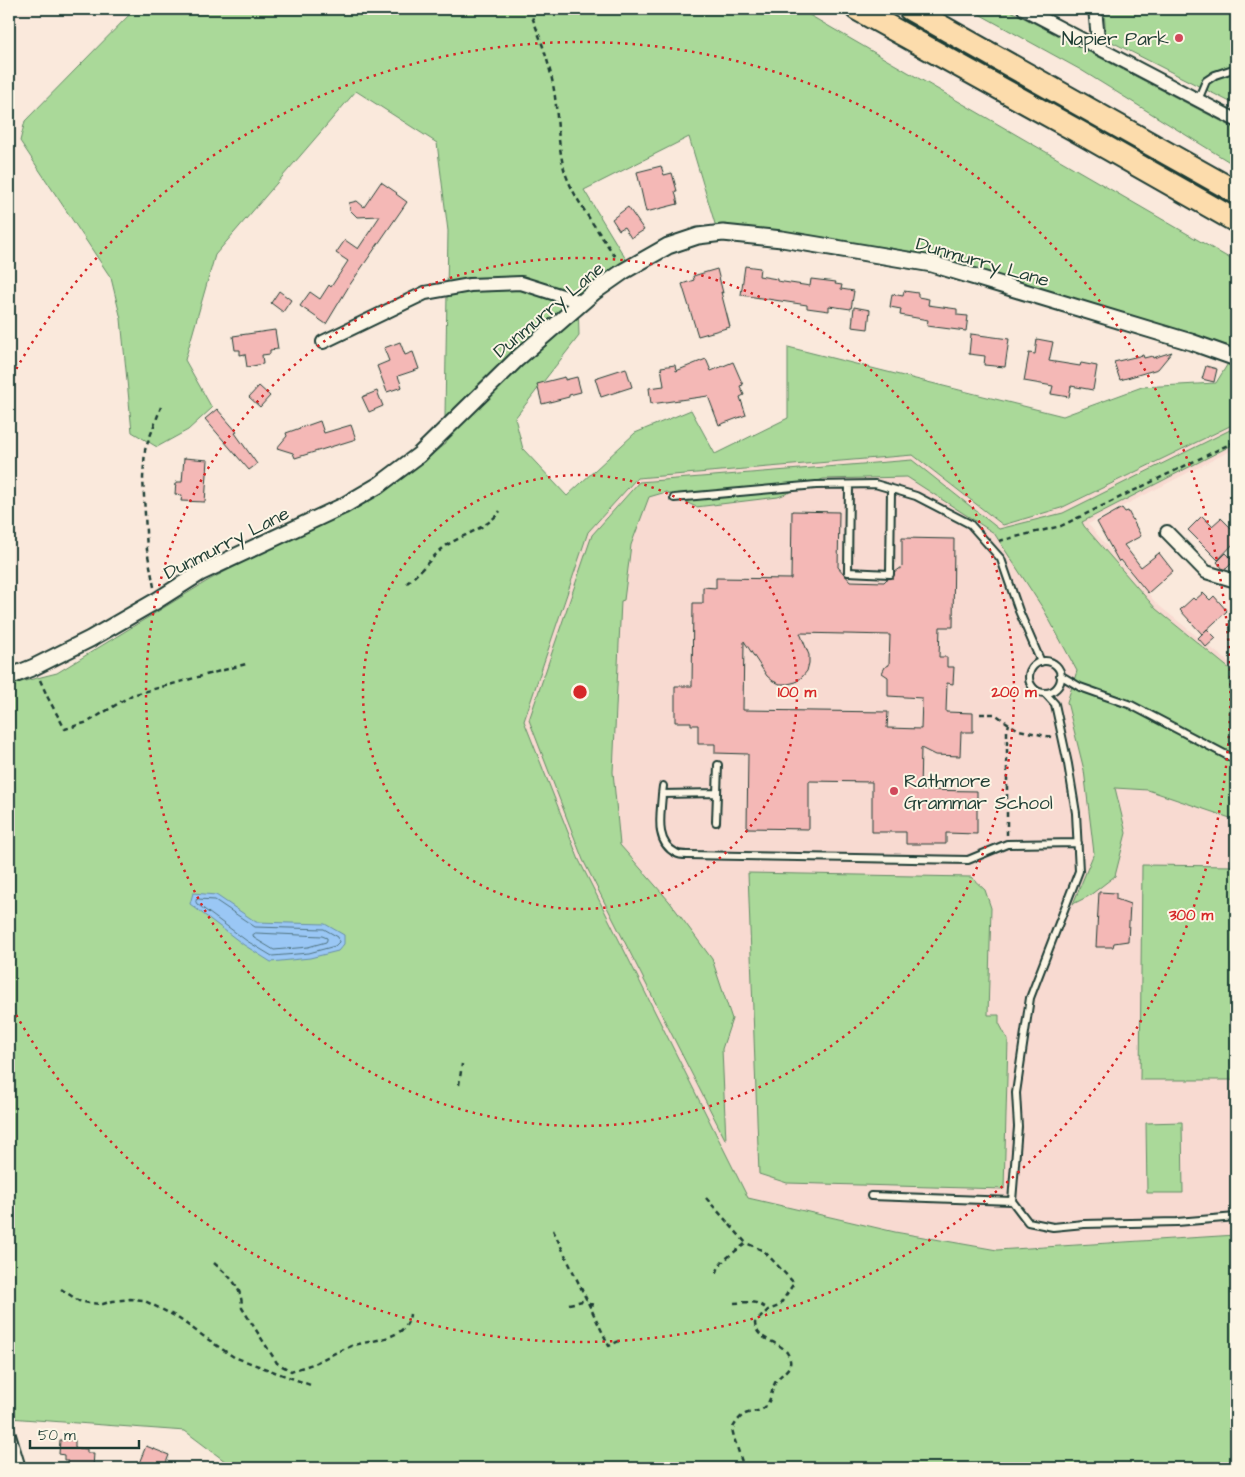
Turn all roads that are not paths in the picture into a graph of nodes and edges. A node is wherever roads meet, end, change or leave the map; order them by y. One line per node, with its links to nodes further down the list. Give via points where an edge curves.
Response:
1 (857, 9): 10 (highway)
2 (910, 9): 9 (highway)
3 (1024, 9): 5 (street)
4 (1095, 9): 5 (street)
5 (1098, 48): 7 (street)
6 (1236, 68): 7 (lane, via 1206,81)
7 (1198, 100): 8 (street)
8 (1236, 120)
9 (1236, 192)
10 (1236, 220)
11 (581, 302): 12 (street, via 521,283 470,285 425,293); 13 (street, Dunmurry Lane, via 624,271 668,246 698,236 723,233 782,239 932,264); 21 (street, Dunmurry Lane, via 419,454 379,485 343,506 200,573 90,640)
12 (323, 342)
13 (1236, 358)
14 (849, 485): 15 (lane, via 875,484); 15 (lane, via 848,572 890,574); 16 (lane)
15 (892, 489): 19 (lane, via 916,496 970,524 1001,559)
16 (674, 498)
17 (1167, 532): 18 (street, via 1206,572)
18 (1236, 581)
19 (1041, 662): 20 (lane, via 1051,663); 22 (lane, via 1032,668 1029,677 1036,691)
20 (1060, 675): 22 (lane, via 1055,689); 23 (lane, via 1080,687 1132,705)
21 (9, 677)
22 (1045, 693): 29 (lane, via 1054,704 1062,740 1076,813)
23 (1236, 760)
24 (718, 765): 26 (lane)
25 (662, 786): 27 (lane)
26 (717, 792): 27 (lane); 28 (lane)
27 (662, 794): 29 (lane, via 660,828 663,842 676,853 688,855 968,860 1008,844)
28 (716, 822)
29 (1078, 843): 31 (lane, via 1079,871 1030,998 1016,1093 1018,1127)
30 (871, 1196): 31 (lane)
31 (1012, 1201): 32 (lane, via 1028,1222 1053,1227)
32 (1236, 1217)
33 (9, 1435): 34 (street)
34 (19, 1468)

